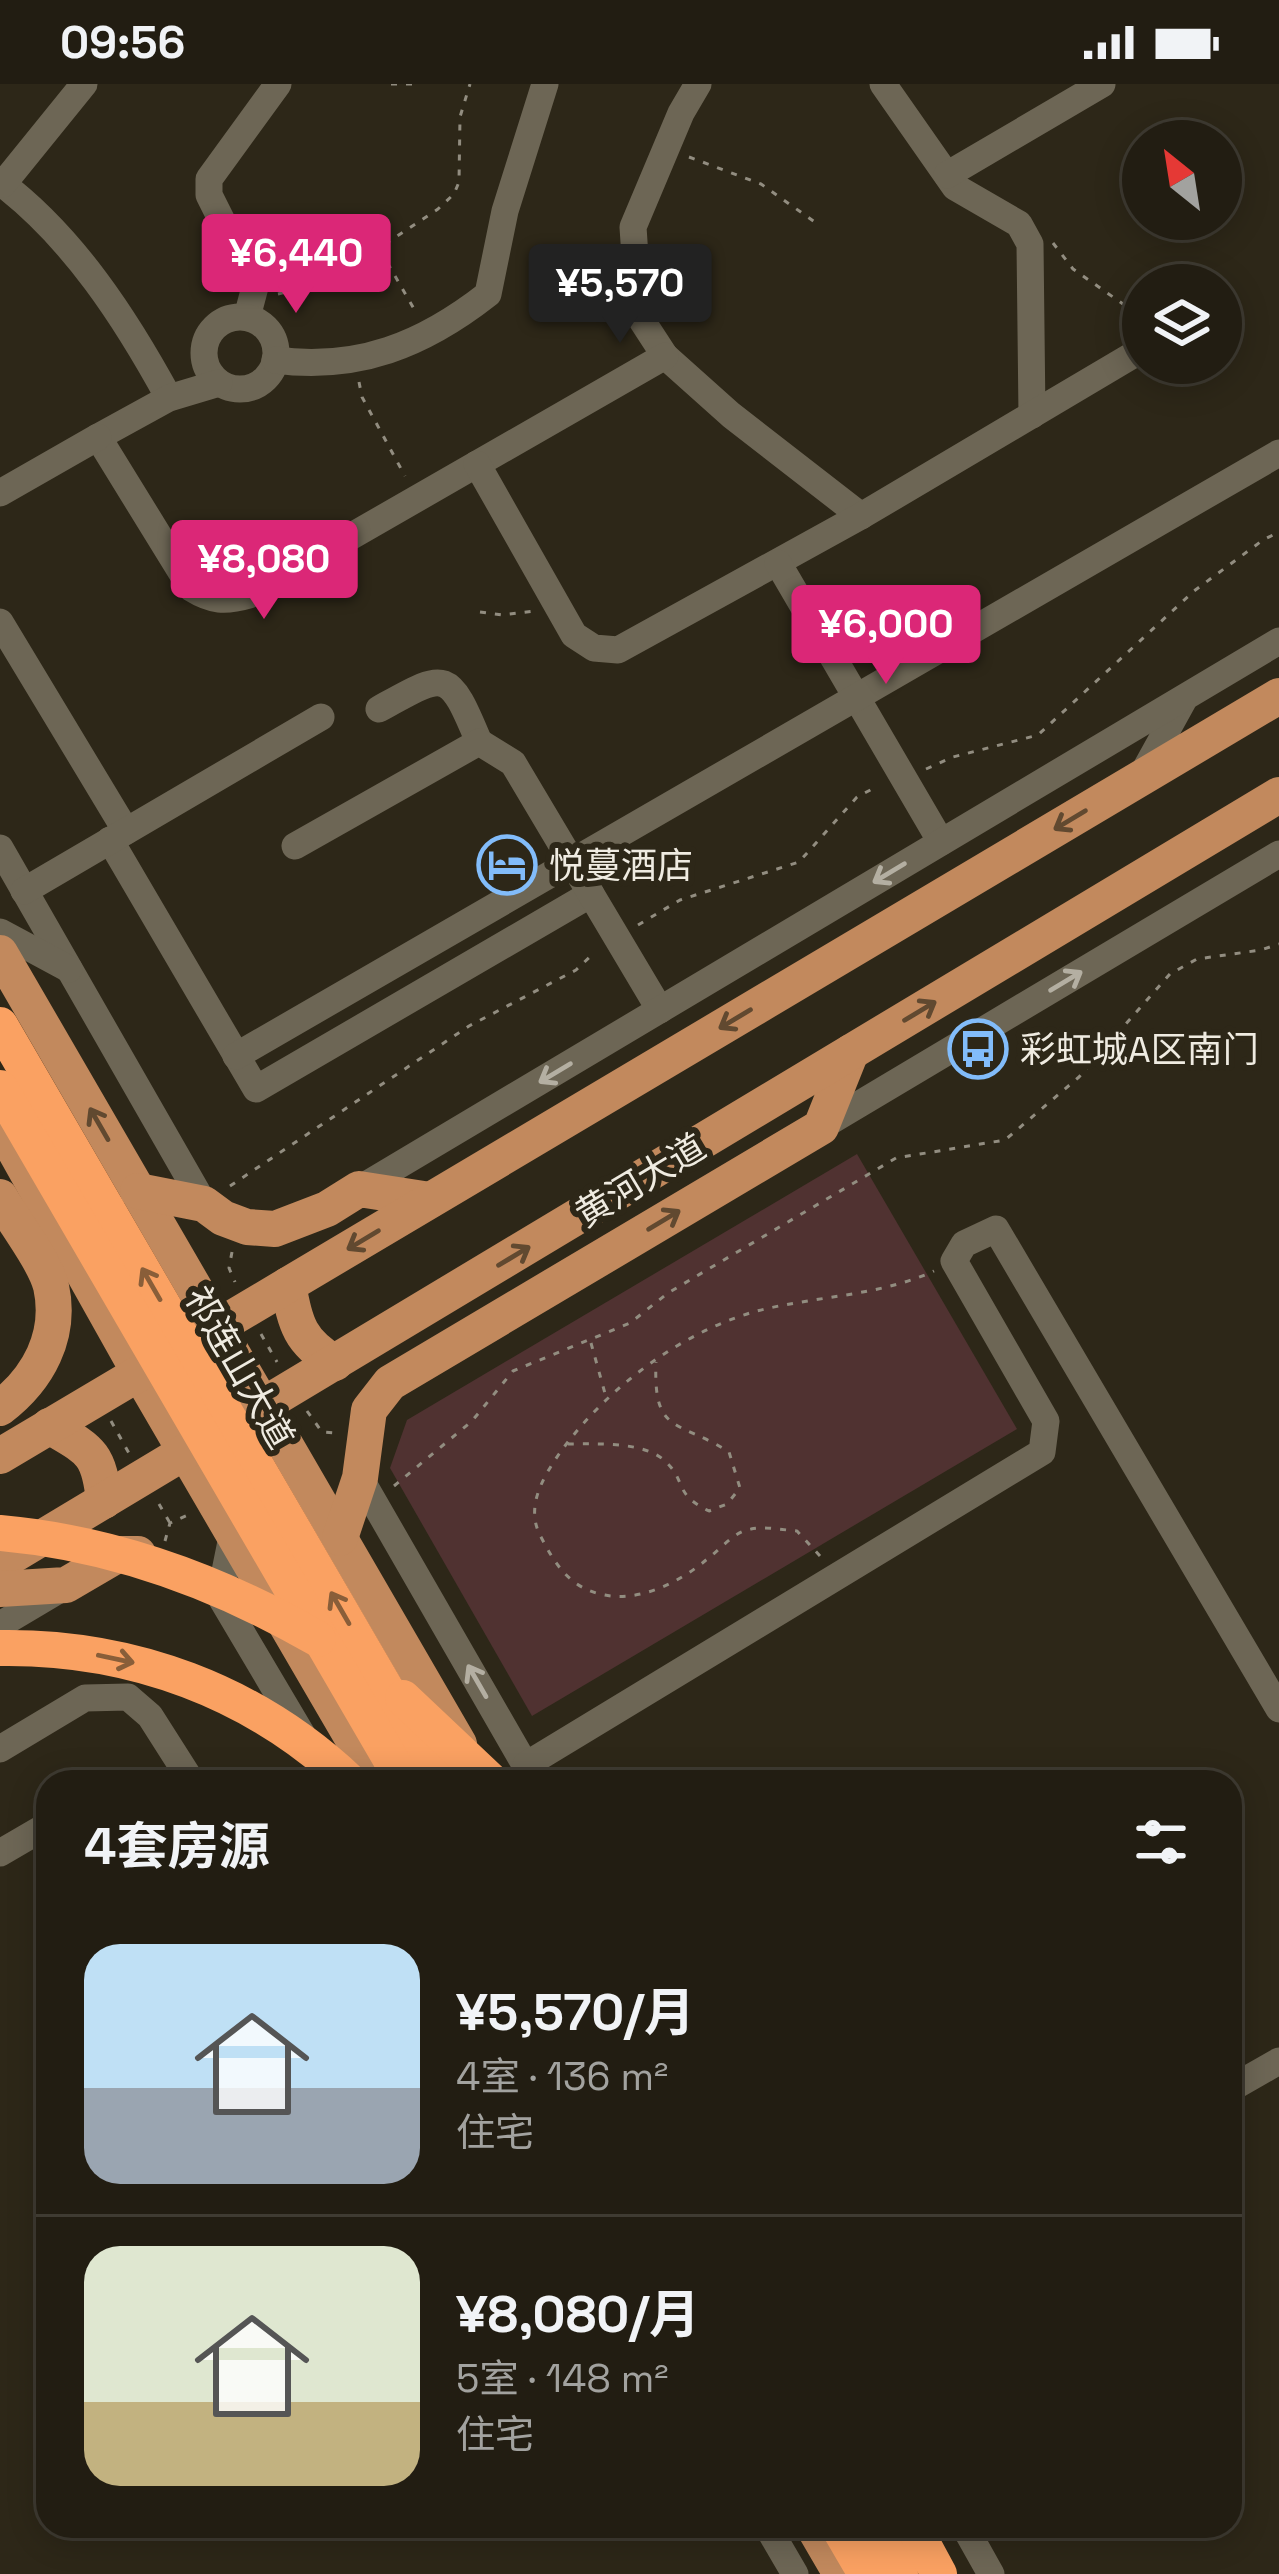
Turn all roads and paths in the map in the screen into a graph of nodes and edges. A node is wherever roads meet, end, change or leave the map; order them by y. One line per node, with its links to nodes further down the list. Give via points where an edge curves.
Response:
1 (84, 84): 12 (street)
2 (278, 84): 17 (street, via 209,179 209,195 256,287)
3 (391, 84): 4 (path)
4 (419, 84)
5 (470, 84): 15 (path, via 454,194)
6 (545, 84): 18 (street, via 488,294)
7 (698, 84): 10 (street)
8 (883, 84): 11 (street)
9 (1102, 84): 11 (street)
10 (665, 149): 14 (path, via 761,184); 19 (street, via 633,227 639,316)
11 (947, 175): 13 (street)
12 (2, 183): 24 (street, via 78,259)
13 (1019, 224): 16 (path, via 1042,228 1073,269); 25 (street, via 1030,244)
14 (819, 225)
15 (379, 248): 17 (path, via 326,283); 18 (path)
16 (1122, 303)
17 (250, 307): 21 (street, via 270,333); 23 (street, via 210,333 204,360)
18 (428, 334): 20 (street)
19 (665, 356): 28 (street); 31 (street)
20 (354, 358): 21 (street, via 316,365); 30 (path, via 362,397)
21 (275, 360): 23 (street, via 260,383)
22 (1122, 361): 25 (street)
23 (219, 383): 24 (street)
24 (170, 398): 26 (street)
25 (1032, 415): 31 (street)
26 (98, 437): 29 (street); 30 (street, via 191,588 209,599 248,595)
27 (1279, 453): 40 (street)
28 (477, 464): 30 (street); 35 (street)
29 (0, 493)
30 (416, 499)
31 (861, 516): 33 (street)
32 (1279, 532): 45 (path, via 1194,591 1038,735)
33 (778, 562): 35 (street, via 618,650 593,648); 40 (street)
34 (480, 612): 35 (path, via 527,609)
35 (565, 619)
36 (0, 622): 47 (street)
37 (1279, 641): 39 (street)
38 (1279, 696): 44 (main road)
39 (1185, 697): 44 (street); 48 (street)
40 (856, 698): 45 (street); 52 (street)
41 (379, 709): 43 (street, via 442,681)
42 (321, 717): 47 (street)
43 (479, 742): 49 (street); 52 (street, via 513,763)
44 (1140, 778): 70 (main road, one-way to 70)
45 (904, 779): 48 (street); 56 (path, via 857,797 799,862 680,900)
46 (1279, 795): 62 (main road, 黄河大道, one-way to 46)
47 (118, 835): 53 (street); 63 (street)
48 (940, 842): 60 (street, one-way to 60)
49 (295, 846)
50 (0, 848): 53 (street)
51 (1279, 854): 66 (street, one-way to 51)
52 (572, 862): 54 (street); 63 (street)
53 (24, 891): 59 (street)
54 (591, 893): 56 (street); 63 (street, via 256,1089)
55 (0, 932): 59 (street)
56 (617, 938): 60 (street); 71 (path)
57 (1279, 944): 77 (path, via 1196,959 1170,974 1079,1077 1005,1140 896,1158)
58 (0, 953): 68 (main road, 祁连山大道, one-way to 58)
59 (69, 969): 71 (street)
60 (660, 1010): 67 (street, one-way to 67)
61 (0, 1025): 110 (highway, one-way to 61)
62 (851, 1052): 66 (main road); 74 (main road, 黄河大道, one-way to 62)
63 (236, 1056)
64 (0, 1088): 109 (highway)
65 (0, 1124): 80 (main road)
66 (821, 1126): 75 (main road, one-way to 66)
67 (359, 1189): 70 (main road); 71 (main road, via 275,1229 247,1227)
68 (138, 1191): 71 (main road); 76 (main road, 祁连山大道)
69 (0, 1197): 84 (main road, via 50,1282 54,1318 29,1383)
70 (430, 1200): 73 (main road, one-way to 73)
71 (204, 1204)
72 (954, 1262): 78 (path, via 908,1283 761,1310 689,1338); 97 (street, via 1046,1421 1042,1452); 103 (street, via 964,1244 996,1229)
73 (288, 1285): 76 (main road); 79 (main road, via 310,1348)
74 (414, 1316): 75 (main road); 79 (main road, 黄河大道)
75 (491, 1324): 90 (main road, via 390,1383 369,1410)
76 (217, 1327): 80 (main road); 83 (main road, 祁连山大道)
77 (590, 1340): 82 (path); 90 (path, via 513,1371 472,1421)
78 (656, 1362): 82 (path); 86 (path, via 668,1423 729,1452 740,1488 727,1504 709,1511 687,1501 657,1457 619,1444)
79 (335, 1364): 83 (main road, 黄河大道)
80 (139, 1372): 81 (main road); 88 (main road)
81 (97, 1397): 85 (main road); 89 (path)
82 (607, 1399): 86 (path)
83 (263, 1406): 88 (main road, 黄河大道); 95 (main road, 祁连山大道)
84 (0, 1408)
85 (49, 1426): 87 (main road); 91 (main road, via 91,1450)
86 (566, 1444): 97 (path, via 539,1483 533,1523 568,1581 604,1595 658,1589 750,1528 796,1531)
87 (3, 1452)
88 (187, 1453): 89 (main road, 黄河大道); 93 (main road)
89 (144, 1478): 91 (main road, 黄河大道); 92 (path)
90 (368, 1490): 95 (main road); 113 (street, one-way to 90)
91 (104, 1502): 96 (main road, 黄河大道)
92 (170, 1523)
93 (232, 1532): 100 (street); 108 (main road)
94 (0, 1533): 112 (highway, via 128,1557 265,1610 395,1691)
95 (340, 1538): 111 (main road, 祁连山大道)
96 (0, 1563)
97 (834, 1578): 114 (street)
98 (66, 1586): 99 (main road); 100 (main road, via 119,1554 176,1554); 101 (street)
99 (0, 1589)
100 (220, 1597): 107 (street)
101 (0, 1625)
102 (0, 1648): 106 (highway, one-way to 106, via 115,1658 187,1678 288,1731)
103 (1279, 1709)
104 (0, 1749): 105 (street, via 85,1699 128,1697)
105 (184, 1770)
106 (320, 1770)
107 (322, 1770)
108 (372, 1770)
109 (397, 1770)
110 (433, 1770)
111 (474, 1770)
112 (479, 1770)
113 (528, 1770)
114 (535, 1770)
115 (36, 1832): 116 (street)
116 (0, 1853)
117 (1279, 2061): 118 (street)
118 (1242, 2082)
119 (774, 2538): 125 (street)
120 (820, 2538): 126 (main road)
121 (845, 2538): 127 (highway)
122 (879, 2538): 128 (highway)
123 (919, 2538): 129 (highway)
124 (971, 2538): 130 (street)
125 (795, 2574)
126 (841, 2574)
127 (866, 2574)
128 (900, 2574)
129 (939, 2574)
130 (991, 2574)

